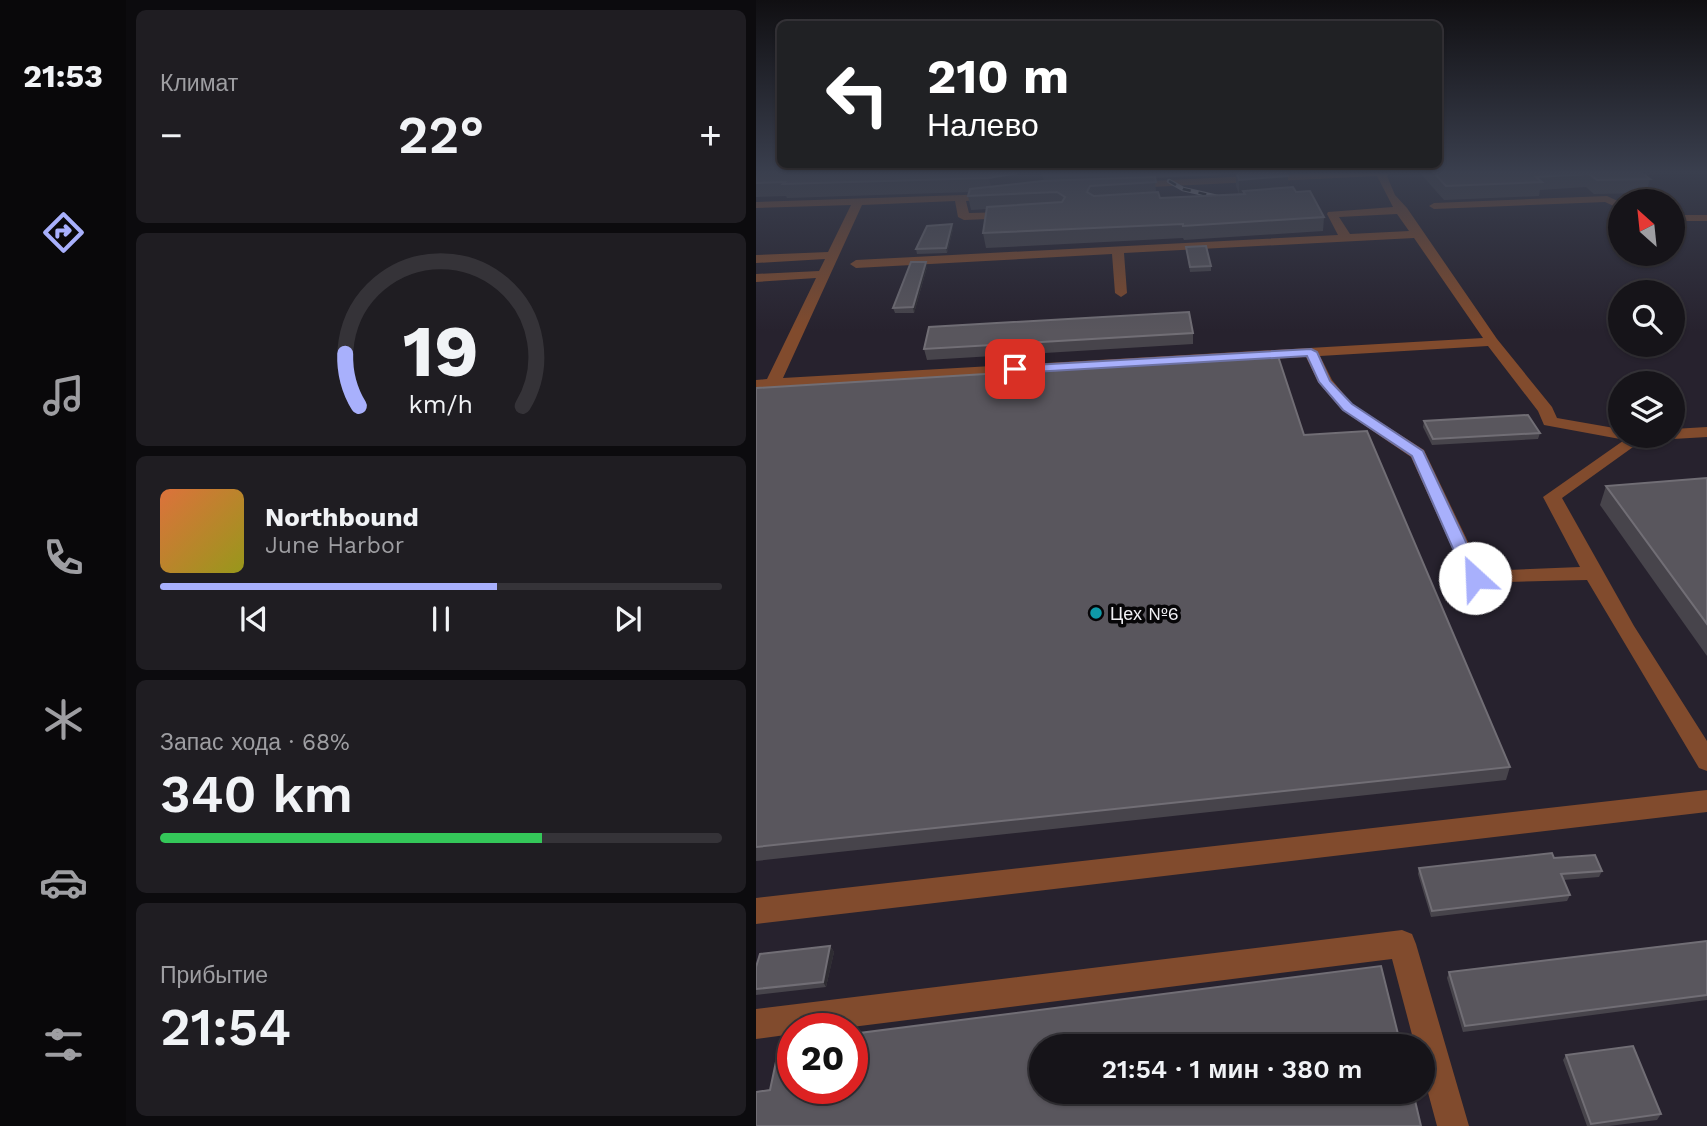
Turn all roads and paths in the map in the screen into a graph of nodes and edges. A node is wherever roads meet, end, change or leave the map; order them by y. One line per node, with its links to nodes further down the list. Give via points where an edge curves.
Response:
1 (847, 226): 7 (lane)
2 (1339, 226): 5 (lane)
3 (1413, 226): 4 (lane)
4 (1419, 234): 5 (lane); 13 (lane)
5 (1346, 238): 6 (lane)
6 (1118, 250): 9 (lane); 12 (lane)
7 (833, 255): 8 (lane); 10 (lane)
8 (756, 258)
9 (856, 264)
10 (824, 274): 11 (lane); 15 (lane)
11 (756, 278)
12 (1121, 293)
13 (1492, 342): 14 (lane); 17 (lane, via 1546,410 1550,422)
14 (1311, 352): 15 (lane); 21 (lane, via 1325,382 1347,407 1418,454 1475,578)
15 (773, 383): 16 (lane)
16 (756, 384)
17 (1608, 431)
18 (1707, 432): 19 (lane)
19 (1685, 433)
20 (1619, 448): 21 (lane, via 1552,497)
21 (1591, 573): 22 (lane)
22 (1707, 761)
23 (1707, 801): 24 (lane)
24 (756, 911)
25 (756, 1024): 26 (lane, via 1402,944)
26 (1453, 1126)

